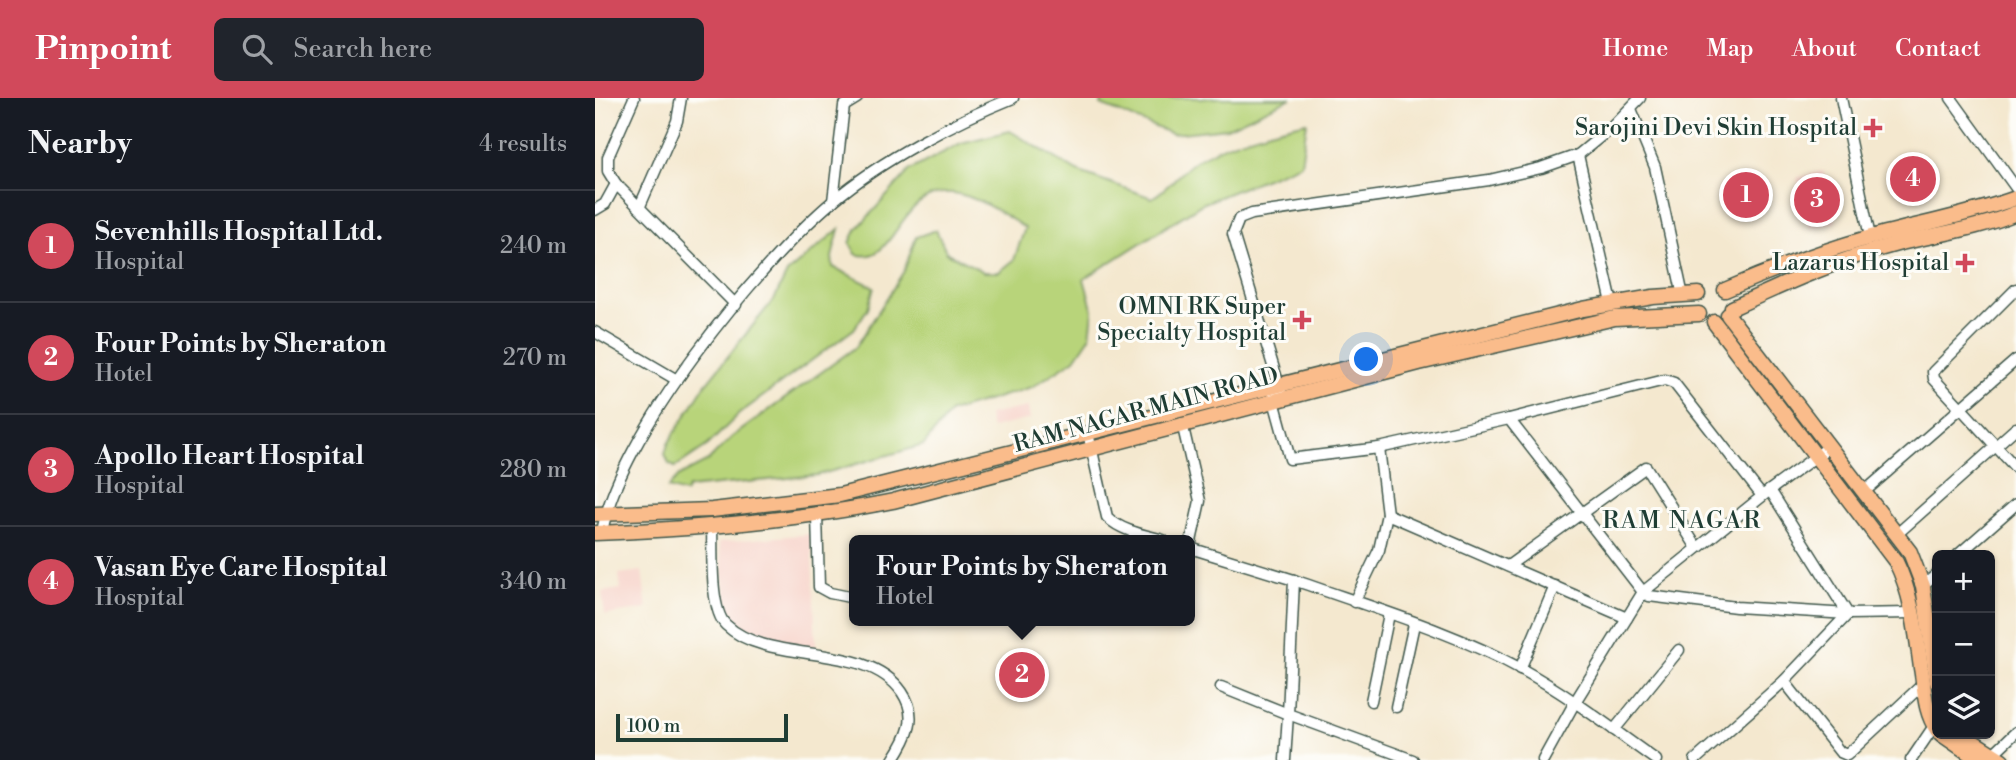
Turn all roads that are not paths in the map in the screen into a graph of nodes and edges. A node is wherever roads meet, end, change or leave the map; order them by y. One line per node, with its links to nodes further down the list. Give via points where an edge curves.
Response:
1 (634, 98): 11 (street, via 608,157 608,172)
2 (681, 98): 15 (street, via 677,121)
3 (857, 98): 8 (street)
4 (1013, 98): 14 (street, via 927,140)
5 (1640, 98): 9 (street)
6 (1841, 98): 18 (street)
7 (1951, 98): 12 (street)
8 (843, 102): 14 (street)
9 (1631, 109): 10 (street); 22 (street, via 1655,167)
10 (1578, 155): 23 (street); 31 (street, via 1489,180 1239,219 1233,233 1237,255)
11 (616, 184): 15 (street); 16 (street, via 605,204)
12 (2016, 188)
13 (2016, 198): 18 (main road)
14 (833, 201): 24 (street)
15 (640, 206): 24 (street)
16 (595, 210)
17 (2016, 213): 25 (main road, via 1832,264 1772,287)
18 (1870, 237): 19 (main road)
19 (1725, 290): 21 (main road, via 1711,286); 25 (main road, via 1730,295)
20 (2016, 290): 32 (street, via 1933,372)
21 (1698, 294): 22 (main road); 26 (main road)
22 (1683, 296): 23 (main road)
23 (1612, 303): 31 (main road, via 1417,348)
24 (736, 305): 30 (street)
25 (1730, 312): 27 (main road); 39 (main road)
26 (1699, 314): 27 (main road); 31 (main road, RAM NAGAR MAIN ROAD, via 1615,318)
27 (1714, 322): 39 (main road)
28 (595, 332): 30 (street)
29 (2016, 360): 32 (street)
30 (677, 380): 45 (street)
31 (1276, 392): 34 (main road, RAM NAGAR MAIN ROAD); 36 (main road); 38 (street, via 1290,459)
32 (1960, 407): 37 (street); 41 (street)
33 (1509, 419): 38 (street); 42 (street, via 1665,380 1674,383); 44 (street)
34 (1182, 423): 36 (main road, RAM NAGAR MAIN ROAD); 52 (street, via 1200,501)
35 (2016, 428): 37 (street)
36 (1090, 440): 45 (main road, via 839,495 712,510); 46 (main road, RAM NAGAR MAIN ROAD, via 893,501); 51 (street, via 1107,517 1114,524)
37 (1996, 445): 40 (street); 50 (street)
38 (1379, 448): 47 (street)
39 (1823, 450): 41 (main road); 42 (street); 64 (main road, via 1896,562)
40 (2016, 468)
41 (1864, 492): 50 (main road)
42 (1766, 493): 53 (street); 66 (street)
43 (2016, 504): 55 (street)
44 (1581, 512): 53 (street, via 1646,467); 56 (street); 61 (street)
45 (600, 514): 49 (street)
46 (817, 514): 48 (main road, RAM NAGAR MAIN ROAD); 62 (street, via 819,587)
47 (1387, 514): 56 (street); 63 (street, via 1379,550)
48 (712, 525): 49 (main road, RAM NAGAR MAIN ROAD); 85 (street, via 714,588 725,624 767,644 866,665 893,680 912,716)
49 (598, 533)
50 (1897, 534): 60 (main road)
51 (1148, 535)
52 (1193, 535)
53 (1697, 548): 61 (street)
54 (1195, 549): 58 (street)
55 (1964, 550)
56 (1509, 566): 59 (street)
57 (1932, 578): 60 (street)
58 (1294, 580): 63 (street); 77 (street)
59 (1555, 586): 67 (street); 70 (street)
60 (1923, 586): 72 (main road)
61 (1643, 592): 66 (street, via 1657,598 1736,607); 67 (street)
62 (849, 597)
63 (1355, 602): 65 (street)
64 (1912, 613): 66 (street); 72 (main road)
65 (1389, 614): 68 (street); 74 (street)
66 (1848, 614): 71 (street)
67 (1627, 618): 75 (street)
68 (1414, 624): 70 (street); 76 (street)
69 (1679, 650): 79 (street)
70 (1520, 669): 75 (street)
71 (1784, 681): 72 (street, via 1847,755); 90 (street)
72 (1930, 683): 78 (main road, via 1926,706)
73 (1221, 687): 77 (street)
74 (1371, 701)
75 (1575, 702): 79 (street); 88 (street)
76 (1397, 707)
77 (1288, 714): 86 (street); 87 (street)
78 (1932, 719)
79 (1614, 730): 89 (street)
80 (2016, 732): 84 (street)
81 (1932, 736): 91 (street)
82 (1950, 739): 92 (main road)
83 (1969, 739): 84 (main road)
84 (1998, 757)
85 (893, 760)
86 (1285, 760)
87 (1413, 760)
88 (1543, 760)
89 (1656, 760)
90 (1695, 760)
91 (1911, 760)
92 (1979, 760)

